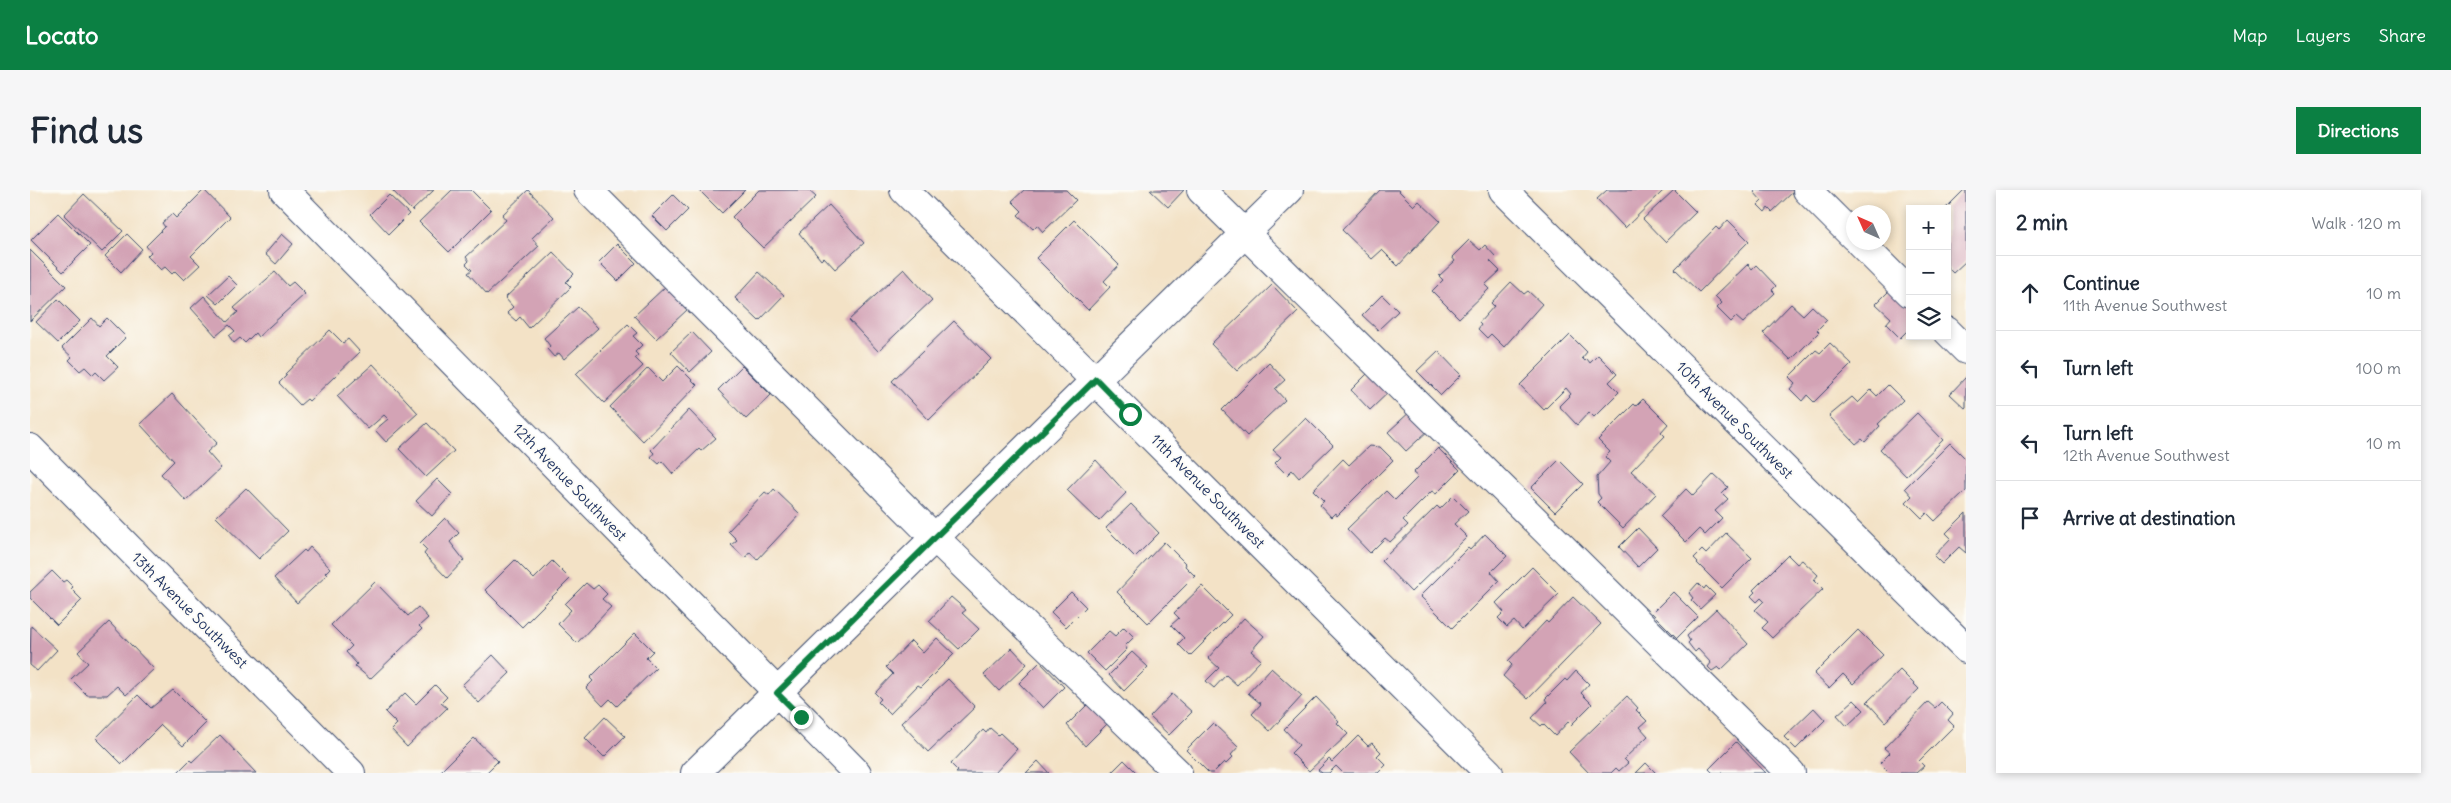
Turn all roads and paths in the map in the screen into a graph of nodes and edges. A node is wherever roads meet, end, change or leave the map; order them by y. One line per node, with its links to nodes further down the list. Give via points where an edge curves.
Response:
1 (284, 190): 18 (street, 12th Avenue Southwest)
2 (588, 190): 16 (street)
3 (904, 190): 14 (street, 11th Avenue Southwest)
4 (1201, 190): 9 (street)
5 (1289, 190): 9 (street)
6 (1503, 190): 17 (street, 10th Avenue Southwest)
7 (1807, 190): 8 (street)
8 (1846, 229)
9 (1244, 233): 14 (street); 24 (street)
10 (1867, 250): 11 (street)
11 (1906, 290)
12 (1951, 335): 13 (street)
13 (1966, 350)
14 (1096, 379): 16 (street); 23 (street, 11th Avenue Southwest)
15 (30, 448): 19 (street, 13th Avenue Southwest)
16 (934, 537): 18 (street); 22 (street)
17 (1966, 649)
18 (777, 693): 20 (street); 21 (street, 12th Avenue Southwest)
19 (351, 773)
20 (695, 773)
21 (857, 773)
22 (1178, 773)
23 (1489, 773)
24 (1791, 773)

